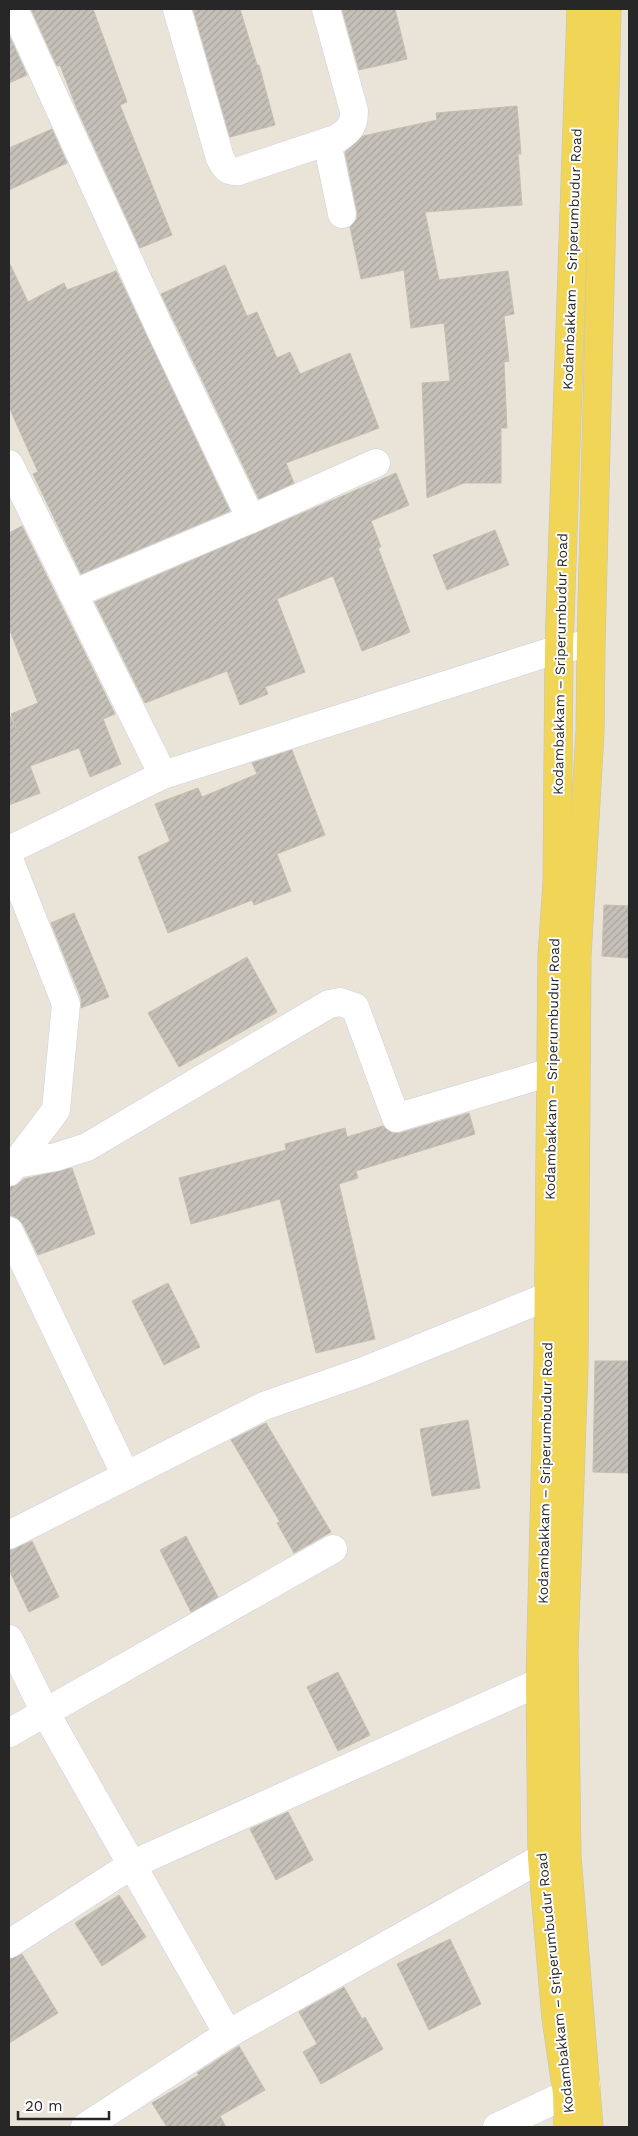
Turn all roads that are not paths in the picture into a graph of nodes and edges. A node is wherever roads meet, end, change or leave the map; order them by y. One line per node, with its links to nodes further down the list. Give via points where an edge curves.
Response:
1 (14, 9): 10 (street)
2 (177, 9): 6 (street, via 225,168 239,170)
3 (326, 9): 6 (street, via 354,111 354,122 349,131)
4 (580, 9): 13 (main road, Kodambakkam – Sriperumbudur Road)
5 (607, 9): 12 (main road, Kodambakkam – Sriperumbudur Road)
6 (327, 142): 7 (street)
7 (342, 214)
8 (9, 464): 11 (street)
9 (376, 464): 10 (street)
10 (251, 519): 11 (street)
11 (73, 594): 14 (street)
12 (590, 644): 13 (street); 32 (main road, Kodambakkam – Sriperumbudur Road, via 590,732 577,956 574,1365 564,1651 567,1857)
13 (559, 648): 14 (street); 17 (main road, Kodambakkam – Sriperumbudur Road)
14 (164, 775): 15 (street)
15 (9, 850)
16 (9, 860): 18 (street, via 66,1004 56,1110)
17 (551, 1072): 18 (street, via 396,1118 355,1007 340,1002 329,1004 87,1147); 20 (main road, Kodambakkam – Sriperumbudur Road)
18 (13, 1168)
19 (9, 1230): 21 (street)
20 (549, 1296): 21 (street, via 364,1371 264,1406); 25 (main road, Kodambakkam – Sriperumbudur Road)
21 (126, 1476): 22 (street)
22 (9, 1535)
23 (333, 1549): 26 (street)
24 (9, 1639): 26 (street)
25 (540, 1682): 28 (main road, Kodambakkam – Sriperumbudur Road); 29 (street)
26 (45, 1712): 27 (street); 29 (street)
27 (9, 1733)
28 (542, 1858): 31 (street); 32 (main road, Kodambakkam – Sriperumbudur Road, via 556,2018)
29 (133, 1864): 30 (street); 31 (street)
30 (9, 1944)
31 (228, 2034): 33 (street)
32 (577, 2089): 34 (street); 35 (main road, Kodambakkam – Sriperumbudur Road); 36 (main road, Kodambakkam – Sriperumbudur Road)
33 (85, 2127)
34 (497, 2127)
35 (568, 2127)
36 (589, 2127)

